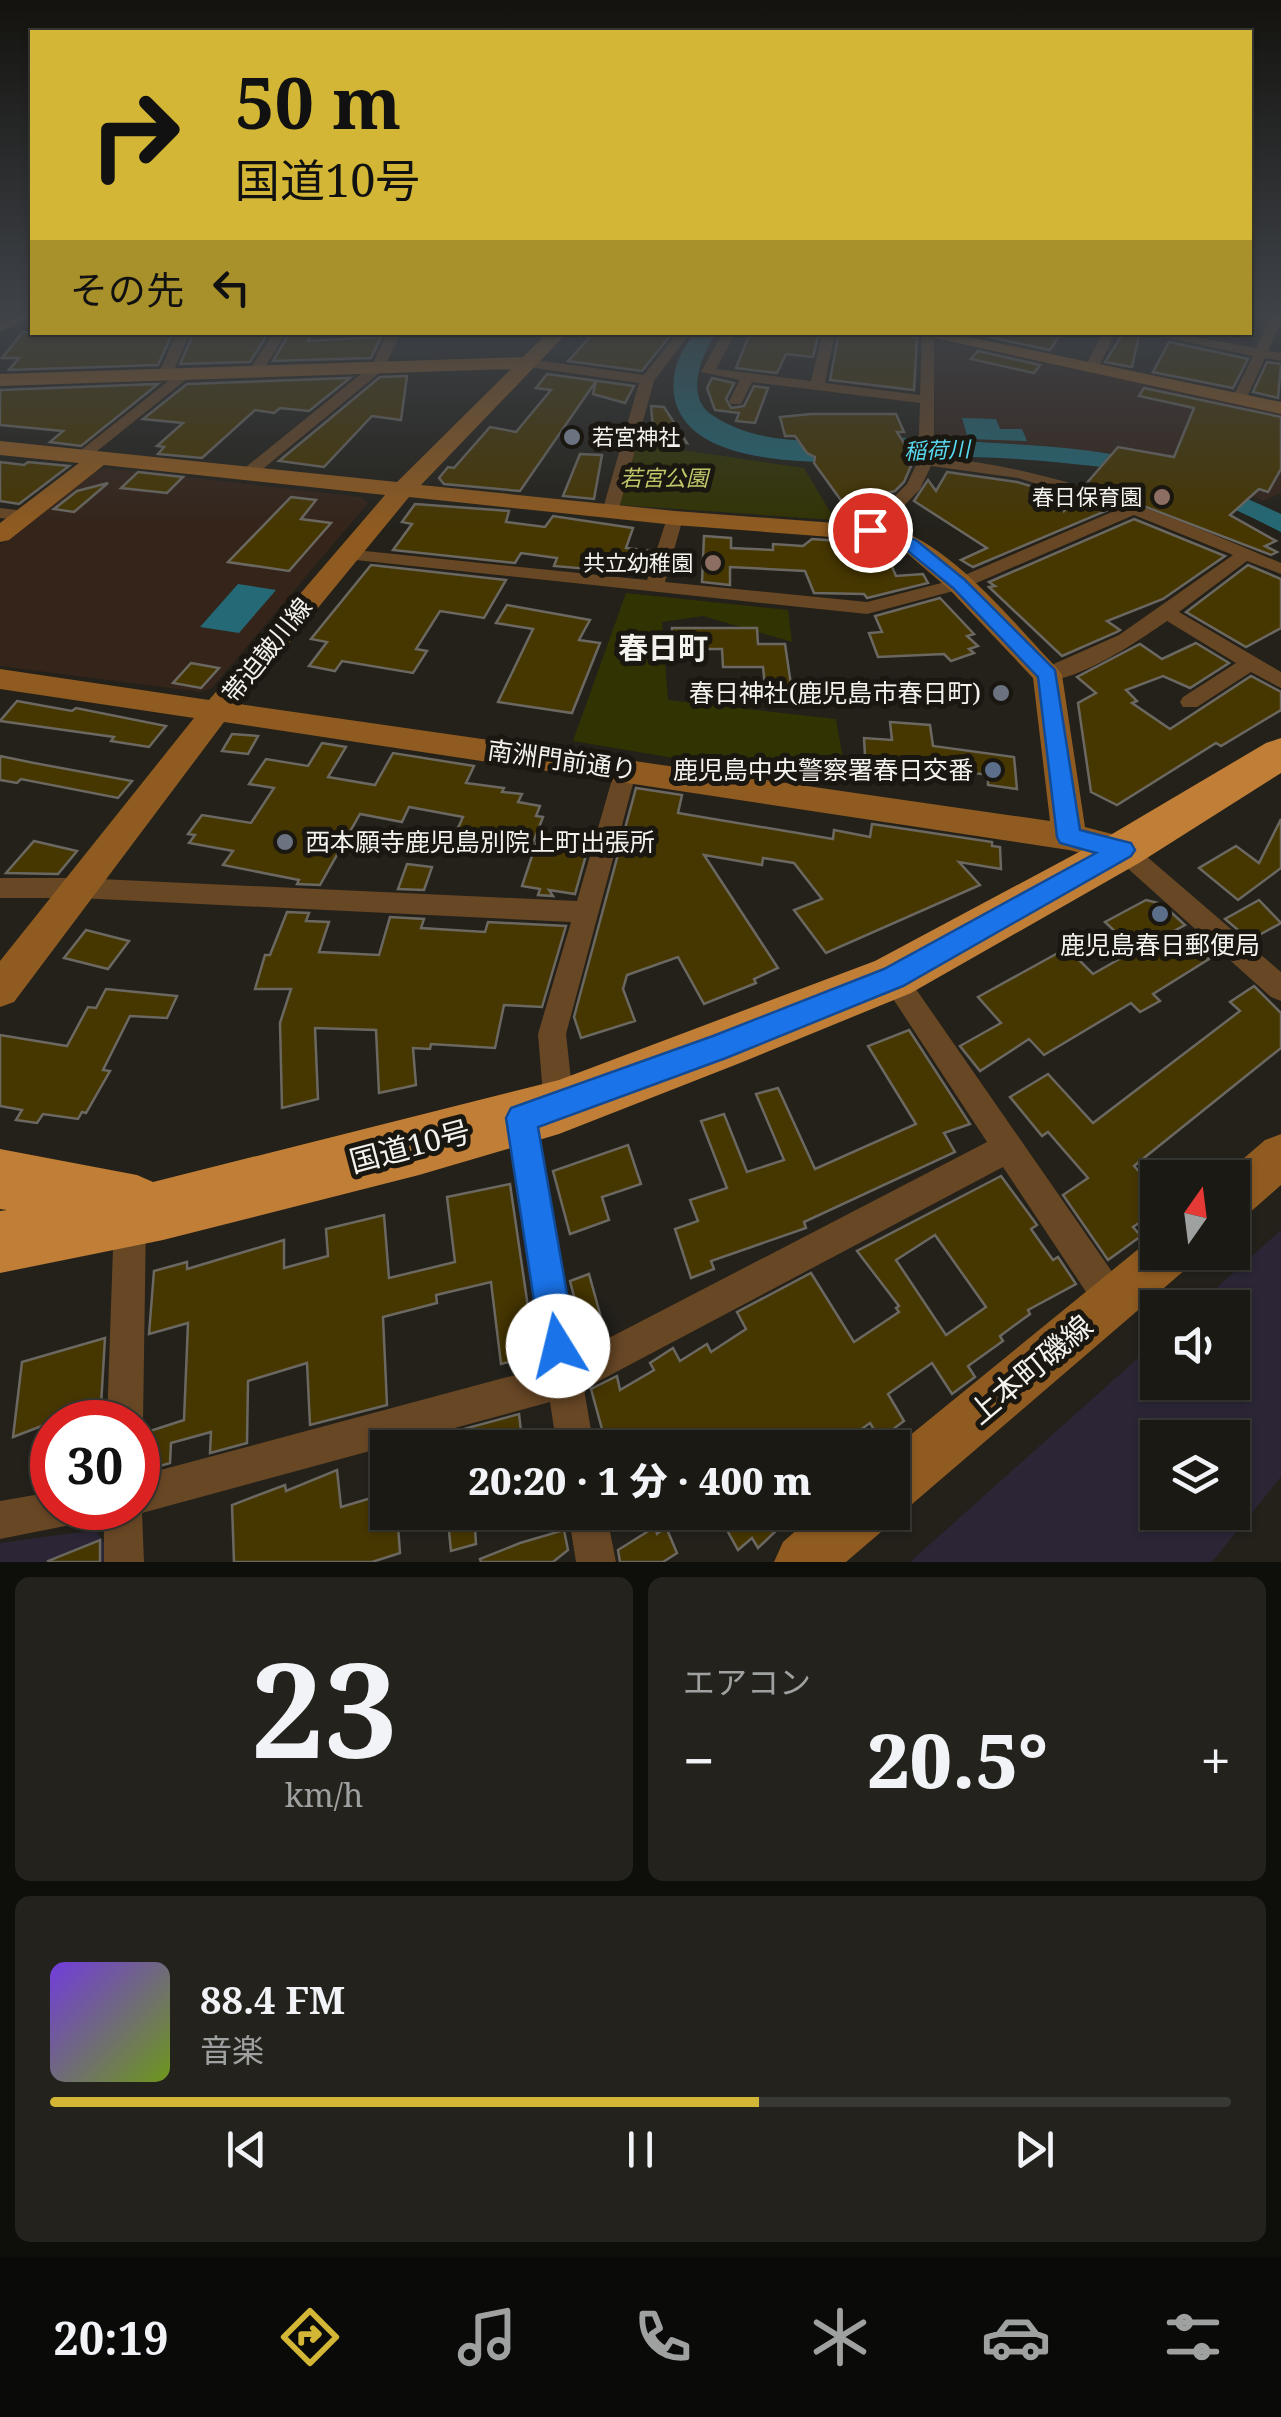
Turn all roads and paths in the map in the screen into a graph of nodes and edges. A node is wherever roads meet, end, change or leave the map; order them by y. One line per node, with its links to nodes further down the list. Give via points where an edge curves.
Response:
1 (166, 384): 17 (street)
2 (357, 384): 19 (street)
3 (508, 384): 20 (street, 帯迫皷川線)
4 (646, 384): 22 (street)
5 (744, 384): 13 (street)
6 (798, 384): 11 (street)
7 (818, 384): 11 (street)
8 (926, 384): 14 (street)
9 (1165, 384): 12 (street)
10 (1246, 384): 12 (street)
11 (817, 387): 14 (street)
12 (1239, 399): 15 (street)
13 (736, 400)
14 (927, 400): 18 (street)
15 (1281, 408)
16 (0, 448): 17 (street)
17 (90, 458): 19 (street); 23 (street)
18 (926, 461): 21 (street, via 966,463); 25 (street, via 914,486)
19 (247, 474): 20 (street)
20 (404, 490): 22 (street); 27 (street, 帯迫皷川線)
21 (1136, 508): 28 (street); 30 (street)
22 (610, 512): 24 (street)
23 (12, 514): 26 (street)
24 (675, 518): 25 (street); 31 (street)
25 (870, 530): 30 (street, via 910,543)
26 (0, 535)
27 (346, 554): 31 (street); 38 (street, 帯迫皷川線)
28 (1246, 554): 29 (street); 32 (street)
29 (1281, 569)
30 (959, 584): 31 (street, via 866,608); 34 (street)
31 (654, 586)
32 (1168, 613): 33 (street); 34 (street, via 1081,665)
33 (1251, 663): 36 (street); 37 (street)
34 (1048, 675): 41 (street)
35 (0, 679): 38 (street, 南洲門前通り)
36 (1281, 680)
37 (1190, 702)
38 (217, 710): 40 (street, 南洲門前通り); 44 (street, 帯迫皷川線)
39 (1281, 753): 42 (highway, 国道10号)
40 (626, 769): 41 (street, 南洲門前通り); 45 (street)
41 (1069, 837): 42 (street, 南洲門前通り)
42 (1122, 850): 46 (highway, 国道10号); 47 (street)
43 (0, 888): 44 (street)
44 (78, 888): 45 (street); 48 (street, 帯迫皷川線)
45 (588, 912): 49 (street, via 552,1034)
46 (893, 978): 49 (highway, 国道10号); 50 (street)
47 (1281, 989)
48 (0, 990)
49 (540, 1112): 54 (highway, 国道10号); 58 (street)
50 (1006, 1149): 57 (street); 58 (street)
51 (1281, 1156): 53 (street)
52 (0, 1179): 54 (highway)
53 (1250, 1183)
54 (147, 1213): 55 (highway, 国道10号); 59 (street)
55 (0, 1242)
56 (1148, 1270): 57 (street, 上本町磯線)
57 (1112, 1301): 61 (street, 上本町磯線)
58 (564, 1380): 60 (street); 62 (street)
59 (127, 1400)
60 (573, 1430)
61 (910, 1471)
62 (160, 1488)
63 (30, 1515): 64 (street)
64 (0, 1520)
65 (123, 1530): 68 (street)
66 (591, 1530): 69 (street)
67 (840, 1530): 70 (street)
68 (124, 1562)
69 (596, 1562)
70 (802, 1562)

